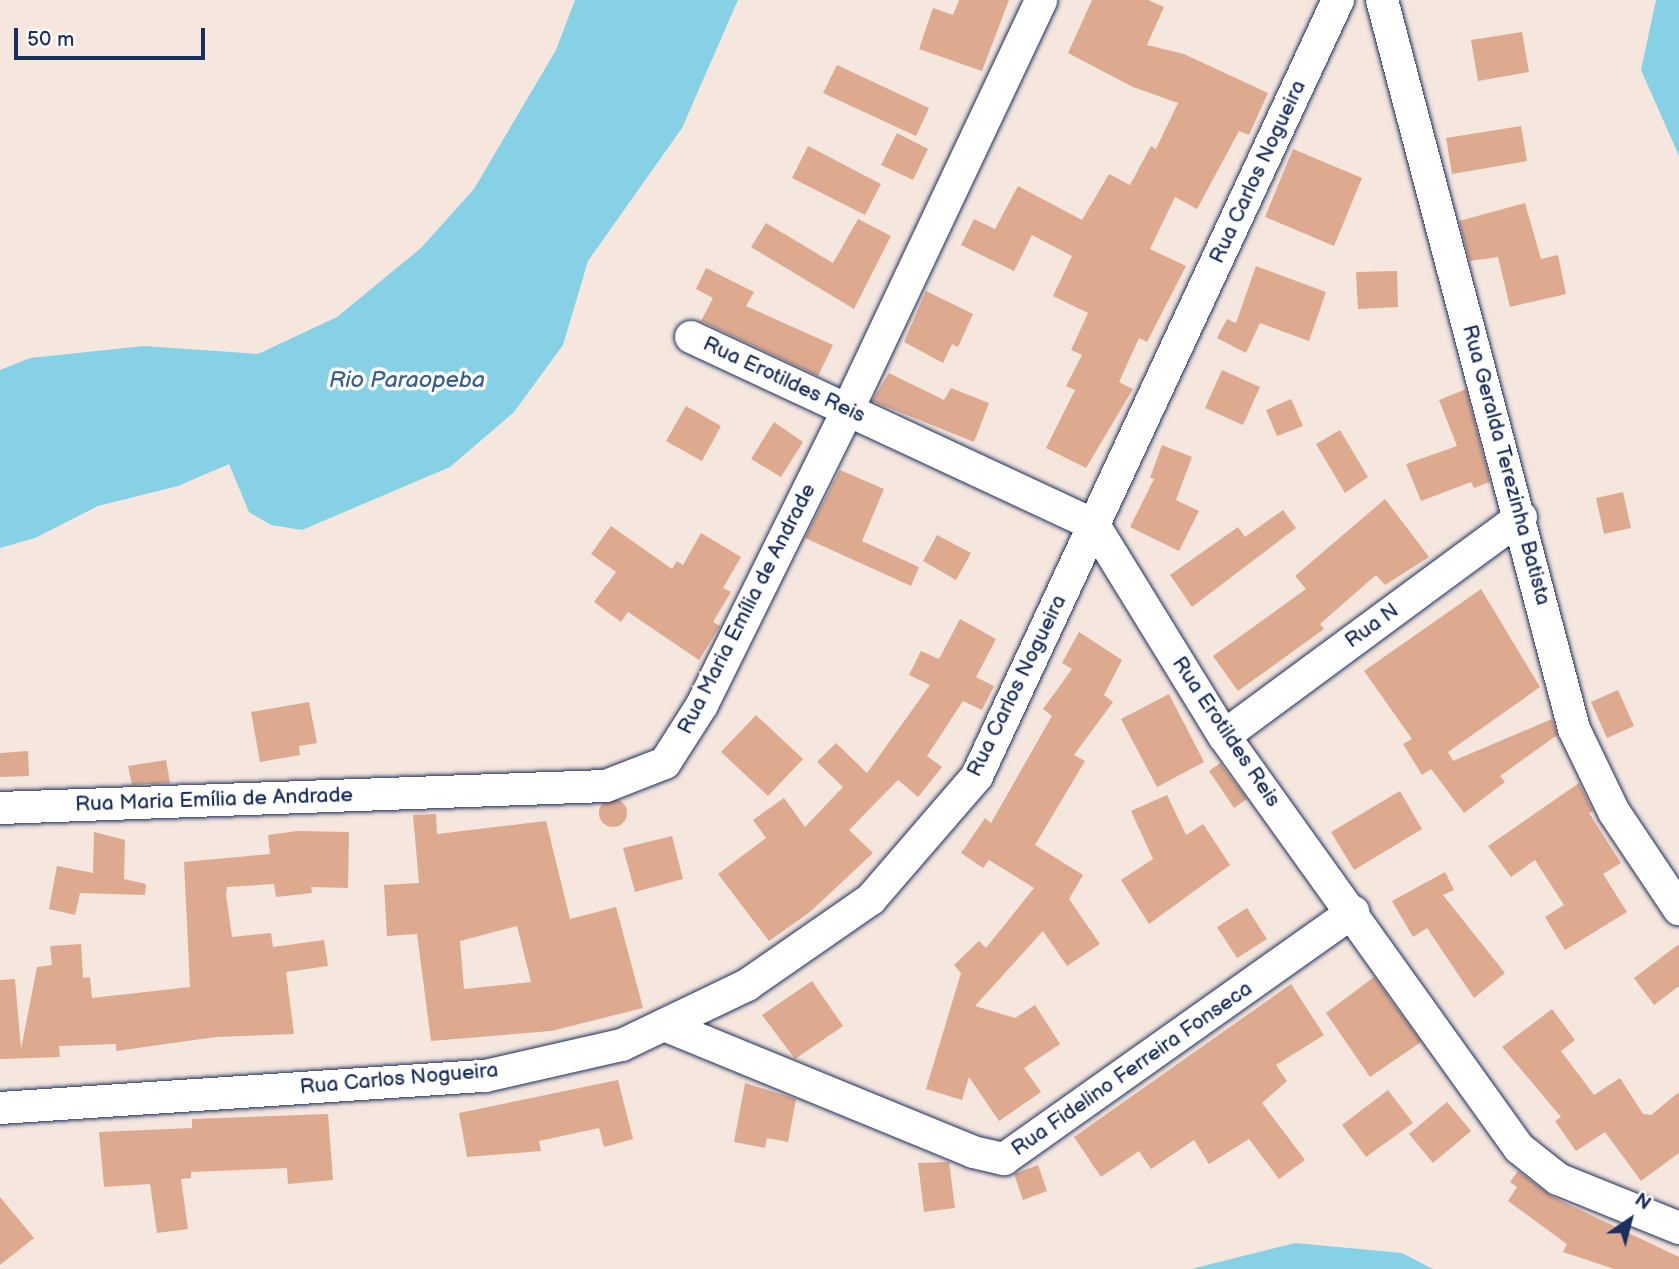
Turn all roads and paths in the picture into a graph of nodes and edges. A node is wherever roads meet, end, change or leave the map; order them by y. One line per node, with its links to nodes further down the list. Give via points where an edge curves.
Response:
1 (1041, 0): 5 (street, Rua Maria Emília de Andrade)
2 (1338, 0): 7 (street, Rua Carlos Nogueira)
3 (1382, 0): 6 (street, Rua Geralda Terezinha Batista)
4 (691, 337): 5 (street, Rua Erotildes Reis)
5 (848, 409): 7 (street, Rua Erotildes Reis); 9 (street, Rua Maria Emília de Andrade, via 702,705 665,763 606,786)
6 (1521, 517): 8 (street, Rua N); 10 (street, Rua Geralda Terezinha Batista, via 1574,729 1614,812)
7 (1094, 525): 8 (street, Rua Erotildes Reis); 12 (street, Rua Carlos Nogueira, via 977,776 871,899 747,985)
8 (1223, 736): 11 (street, Rua Erotildes Reis)
9 (0, 808)
10 (1679, 909)
11 (1353, 912): 12 (street, Rua Fidelino Ferreira Fonseca, via 1004,1159 972,1152); 14 (street, Rua Erotildes Reis, via 1536,1166)
12 (664, 1025): 13 (street, Rua Carlos Nogueira, via 622,1045 485,1076)
13 (0, 1108)
14 (1679, 1228)

